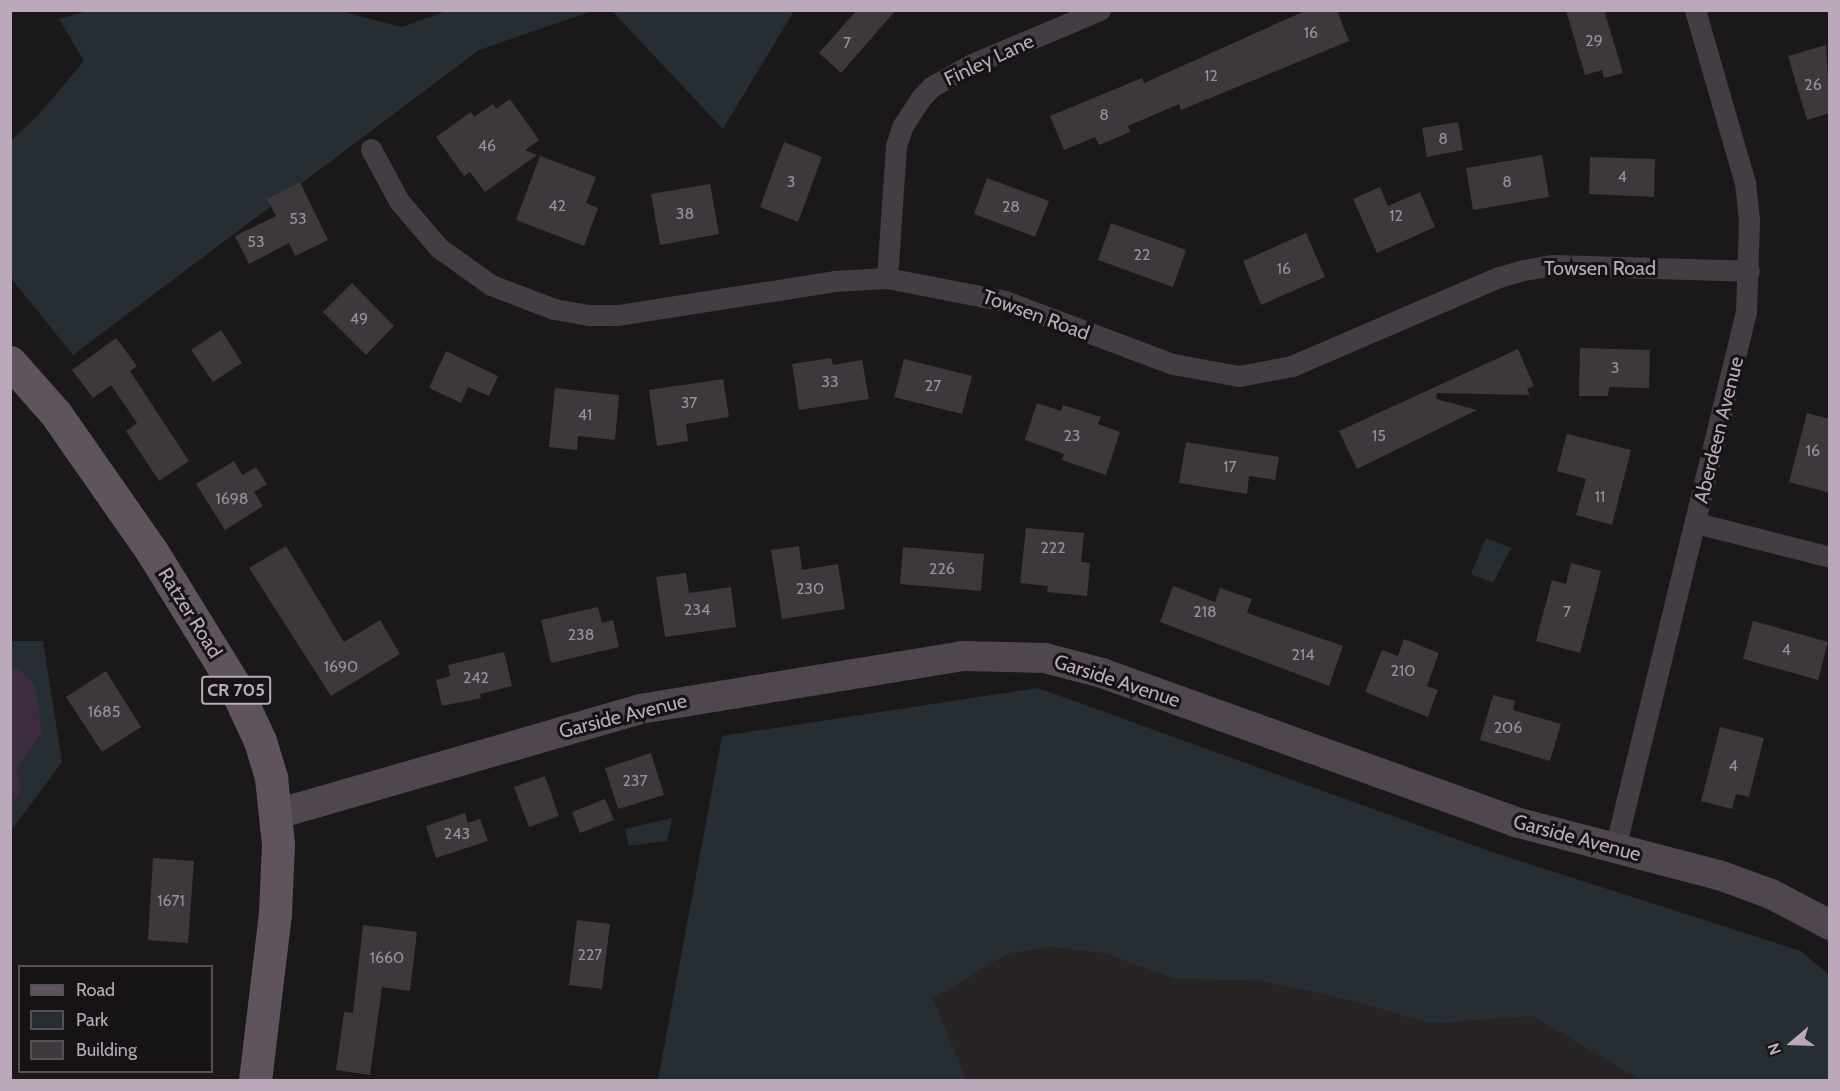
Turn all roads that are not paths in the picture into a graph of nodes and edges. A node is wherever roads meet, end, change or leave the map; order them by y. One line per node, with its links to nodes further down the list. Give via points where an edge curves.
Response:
1 (1100, 10): 5 (street, Finley Lane, via 972,64 931,87 920,99 902,127 896,146)
2 (1695, 10): 4 (street, Aberdeen Avenue, via 1745,183)
3 (370, 149): 5 (street, Towsen Road, via 399,201 439,248 490,285 554,309 618,315 834,281)
4 (1749, 271): 5 (street, Towsen Road, via 1552,265 1524,270 1499,277 1292,366 1239,376 1173,364 1005,302 958,289); 7 (street, Aberdeen Avenue, via 1746,312)
5 (887, 278)
6 (10, 362): 9 (main road, Ratzer Road / CR 705, via 56,414 197,621 260,741)
7 (1696, 523): 8 (street); 10 (street, Aberdeen Avenue)
8 (1830, 557)
9 (277, 814): 10 (street, Garside Avenue, via 640,709 962,656 1001,655 1045,658 1102,673 1515,822); 12 (main road, Ratzer Road / CR 705, via 275,913)
10 (1615, 848): 11 (street, Garside Avenue, via 1771,894)
11 (1830, 926)
12 (255, 1080)

